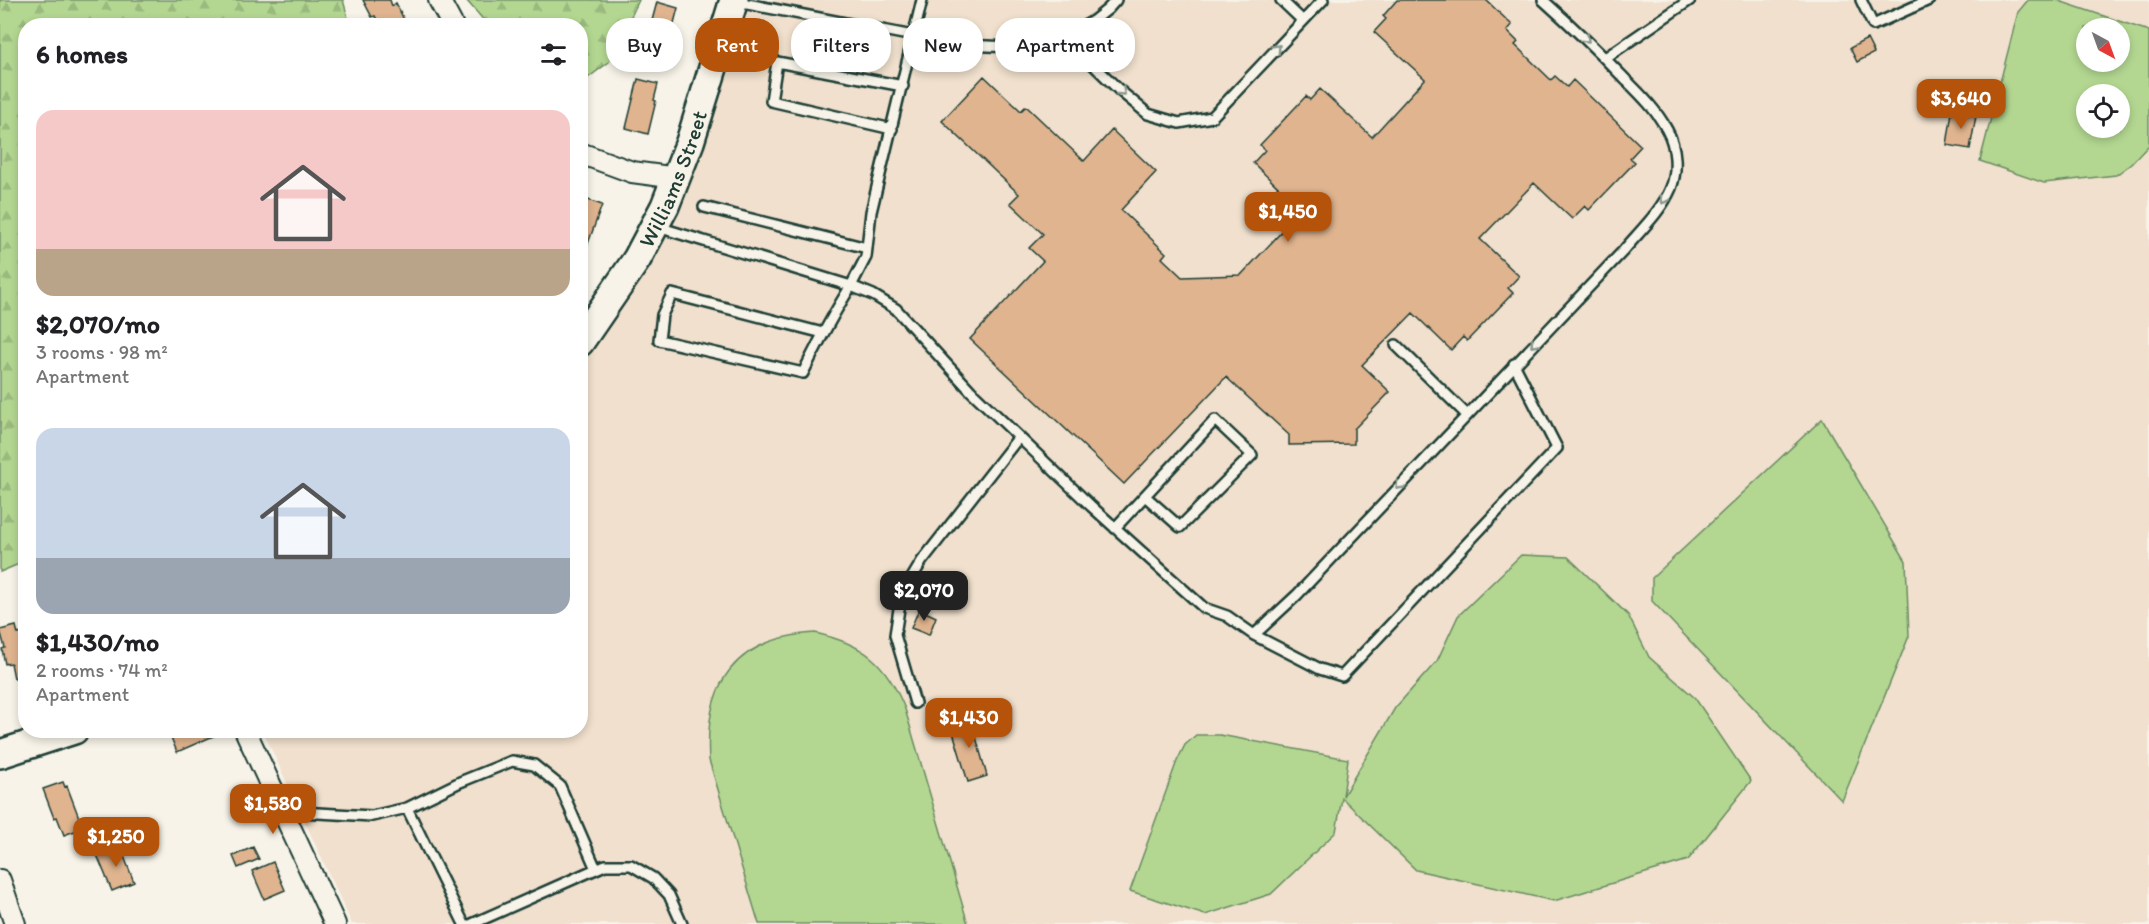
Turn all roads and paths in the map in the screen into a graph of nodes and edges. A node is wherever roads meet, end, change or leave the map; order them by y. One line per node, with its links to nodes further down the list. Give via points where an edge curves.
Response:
1 (439, 0): 11 (street)
2 (922, 0): 12 (lane)
3 (1116, 0): 13 (lane)
4 (1281, 0): 14 (lane)
5 (1323, 0): 14 (lane)
6 (1543, 0): 16 (lane, one-way to 16)
7 (1690, 0): 16 (lane)
8 (1861, 0): 9 (lane, via 1873,25)
9 (1929, 0)
10 (734, 1): 15 (lane); 22 (street, Williams Street)
11 (449, 18)
12 (918, 18)
13 (1097, 18)
14 (1303, 21): 18 (lane, one-way to 14, via 1148,114 1179,123 1212,117)
15 (903, 34)
16 (1605, 58): 30 (lane, one-way to 30, via 1668,130 1675,170 1671,188 1660,208 1624,250)
17 (906, 72): 19 (lane)
18 (1101, 72)
19 (903, 86): 20 (lane); 20 (lane, via 777,62 771,101)
20 (892, 129): 25 (lane, via 871,212)
21 (588, 156): 22 (street, via 632,172)
22 (677, 178): 24 (street, Williams Street)
23 (704, 207): 25 (lane)
24 (655, 226): 26 (lane); 27 (street, Williams Street, via 621,285)
25 (867, 248): 26 (lane)
26 (851, 286): 28 (lane); 32 (lane, via 896,309)
27 (588, 331)
28 (823, 333): 28 (lane, via 803,373 659,340 662,315 672,294)
29 (1396, 345): 31 (lane)
30 (1514, 364): 31 (lane); 35 (lane, via 1557,448 1342,676)
31 (1466, 414): 35 (lane, one-way to 35, via 1297,595)
32 (1019, 437): 34 (lane); 36 (lane, via 922,561 901,596 895,635)
33 (1144, 496): 33 (lane, via 1215,420 1252,455 1180,527); 34 (lane)
34 (1115, 528): 35 (lane, via 1204,608 1227,616)
35 (1254, 635)
36 (915, 703)
37 (49, 738): 39 (street)
38 (248, 738): 41 (street)
39 (0, 754)
40 (407, 808): 41 (lane, via 372,816); 42 (lane, via 512,761 534,765 560,786); 46 (lane)
41 (282, 811): 45 (street)
42 (596, 869): 47 (lane); 48 (lane, via 631,865 653,878 669,895)
43 (0, 880): 44 (street)
44 (15, 924)
45 (335, 924)
46 (464, 924)
47 (472, 924)
48 (682, 924)

